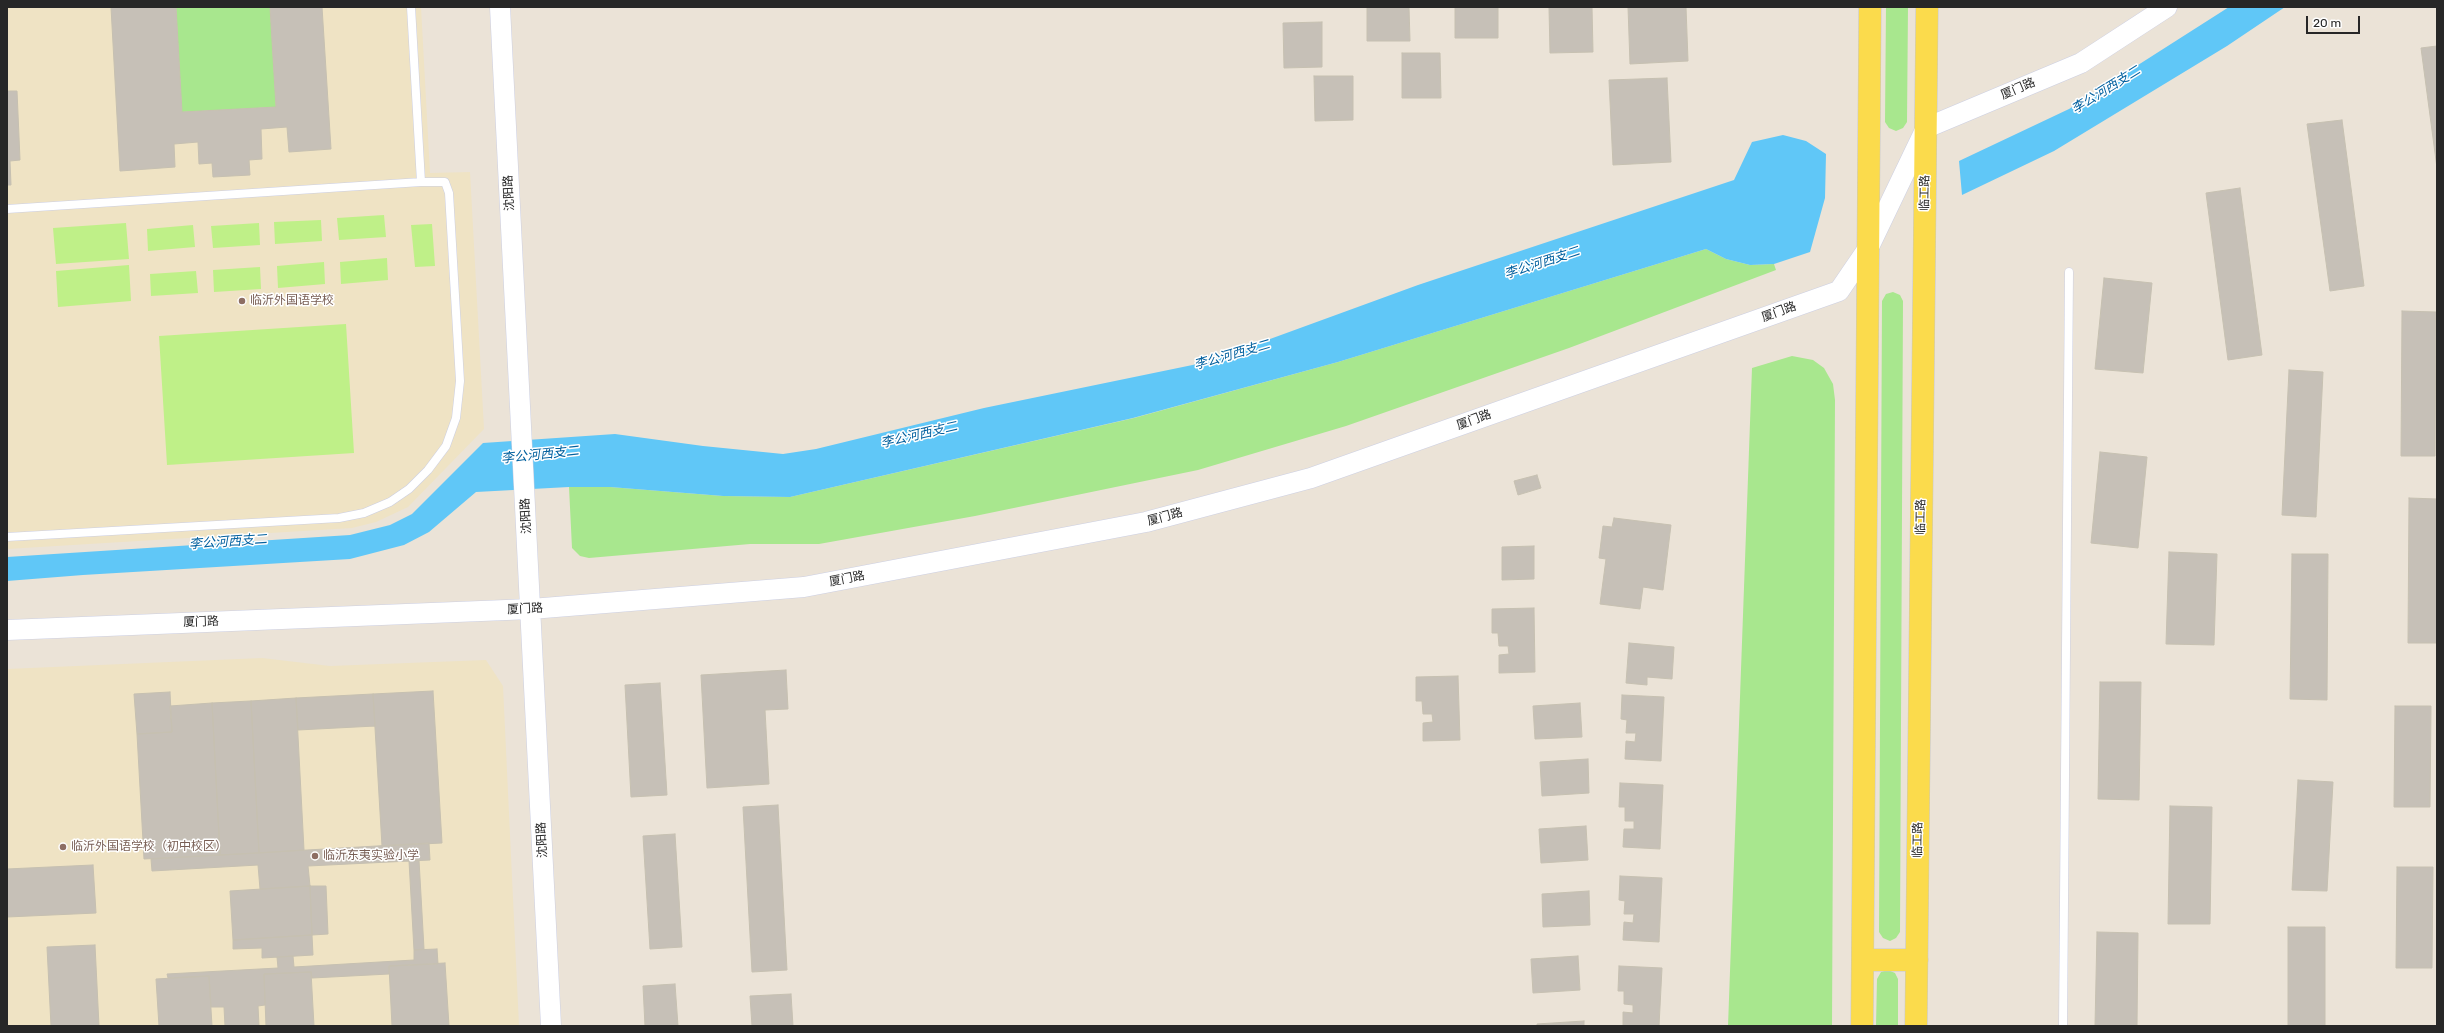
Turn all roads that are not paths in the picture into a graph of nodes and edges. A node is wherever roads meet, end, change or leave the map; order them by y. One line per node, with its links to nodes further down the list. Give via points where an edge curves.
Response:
1 (411, 7): 7 (lane)
2 (500, 7): 12 (street, 沈阳路)
3 (1870, 7): 9 (main road)
4 (1927, 7): 6 (main road, 临工路)
5 (2167, 7): 6 (street, 厦门路, via 2081,63)
6 (1926, 128): 9 (street, 厦门路); 15 (main road, 临工路)
7 (421, 182): 8 (lane); 11 (lane, via 445,182 448,192 460,381 456,418 446,446 428,470 409,489 364,512 339,518)
8 (7, 209)
9 (1869, 246): 12 (street, 厦门路, via 1839,291 1296,482 1146,522 804,587); 14 (main road)
10 (2069, 272): 19 (lane)
11 (7, 537)
12 (530, 609): 13 (street, 厦门路); 16 (street, 沈阳路)
13 (7, 630)
14 (1863, 960): 15 (main road); 17 (main road)
15 (1917, 960): 18 (main road, 临工路)
16 (551, 1026)
17 (1862, 1026)
18 (1916, 1026)
19 (2063, 1026)

